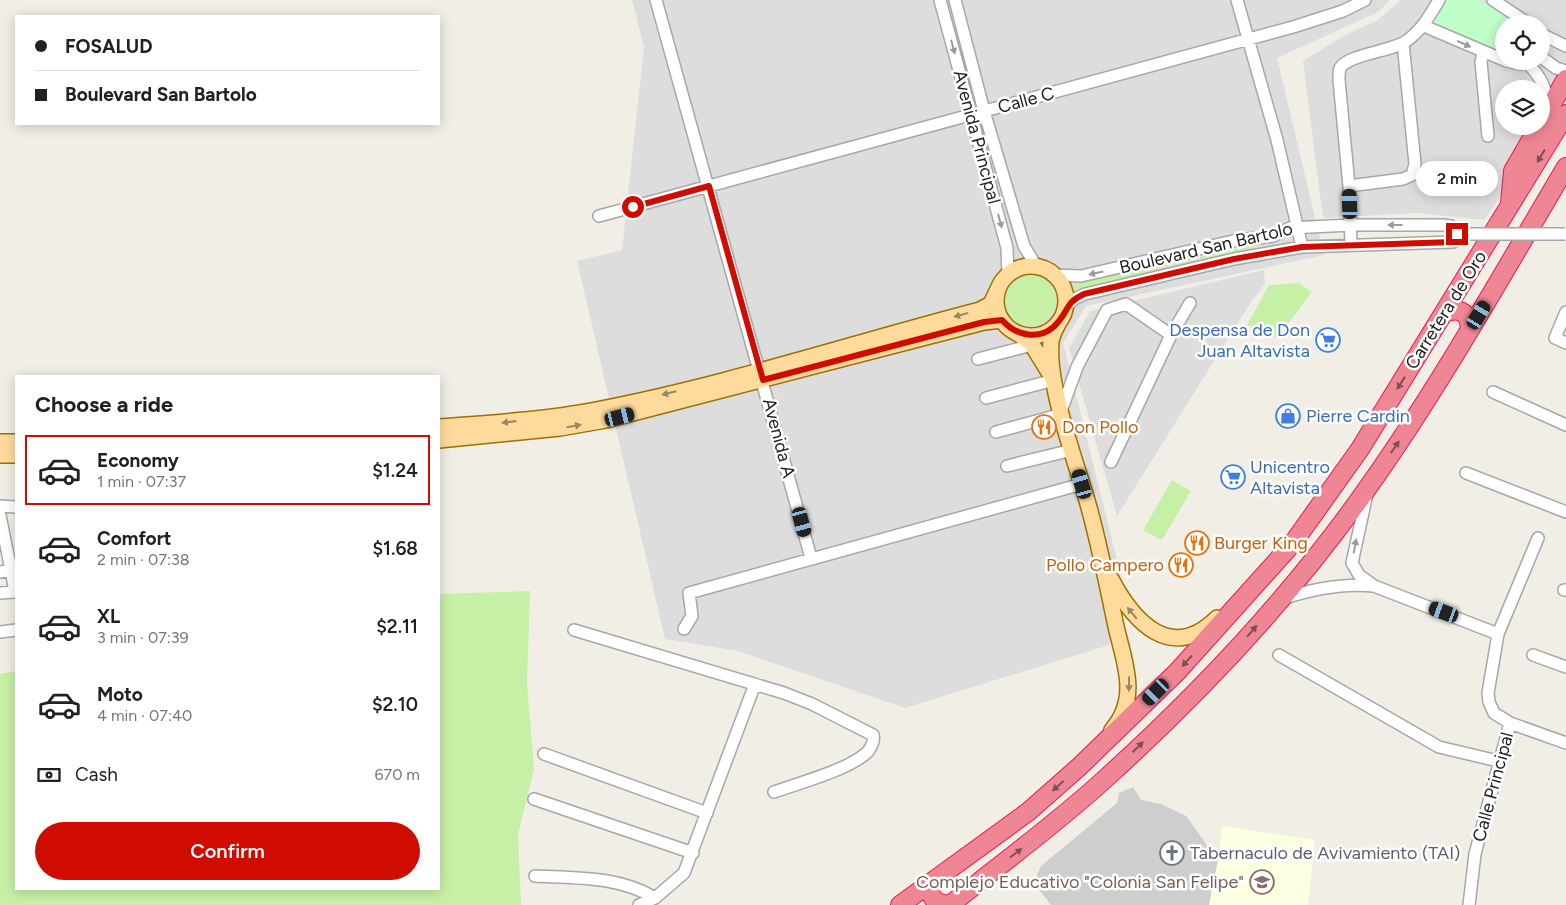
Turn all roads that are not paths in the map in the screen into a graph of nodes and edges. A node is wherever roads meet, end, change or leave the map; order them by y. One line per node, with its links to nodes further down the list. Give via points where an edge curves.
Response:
1 (669, 0): 8 (street)
2 (940, 0): 21 (street, Avenida Principal, one-way to 21)
3 (955, 0): 20 (street, Avenida Principal)
4 (1237, 0): 12 (street)
5 (1365, 0): 12 (street, Calle C, via 1343,11)
6 (1439, 0): 10 (street)
7 (1493, 0): 9 (street)
8 (657, 2): 27 (street, Avenida A)
9 (1516, 15)
10 (1424, 26): 13 (street); 15 (street, one-way to 15)
11 (1550, 38): 14 (street)
12 (1248, 39): 20 (street, Calle C); 32 (street, via 1277,140)
13 (1404, 43): 28 (street, via 1354,59 1340,70 1338,80); 28 (street, via 1415,164 1412,175)
14 (1566, 46)
15 (1483, 53): 16 (street); 25 (street, via 1481,62)
16 (1495, 57)
17 (1550, 64): 18 (street)
18 (1566, 71)
19 (1566, 79): 22 (highway)
20 (984, 111): 21 (street, Calle C); 39 (street, Avenida Principal, via 1024,246)
21 (971, 115): 27 (street, Calle C); 42 (street, Avenida Principal, one-way to 42, via 1007,248)
22 (1550, 116)
23 (1537, 135): 29 (highway, via 1513,171)
24 (1542, 135): 29 (highway, Carretera de Oro, one-way to 29)
25 (1488, 136)
26 (1566, 167): 41 (highway, Carretera de Oro)
27 (709, 186): 30 (street, Calle C); 57 (street, Avenida A)
28 (1350, 186): 31 (street)
29 (1510, 208): 40 (highway, Carretera de Oro)
30 (599, 216)
31 (1351, 224): 32 (street, Boulevard San Bartolo); 33 (street, Boulevard San Bartolo, one-way to 31, via 1452,226 1443,225); 36 (street)
32 (1296, 227): 35 (street, Boulevard San Bartolo, via 1273,236); 37 (street)
33 (1457, 234): 34 (street, bridge); 36 (street, Boulevard San Bartolo, via 1453,242)
34 (1565, 234)
35 (1259, 237): 38 (street); 43 (street, Boulevard San Bartolo, one-way to 43, via 1078,277)
36 (1352, 244): 37 (street, Boulevard San Bartolo)
37 (1302, 247): 38 (street, Boulevard San Bartolo)
38 (1260, 253): 48 (street, Boulevard San Bartolo, via 1084,294 1074,299)
39 (1036, 266): 42 (main road); 43 (main road)
40 (1472, 268): 41 (highway, via 1476,280 1489,286 1497,284); 47 (highway, Carretera de Oro)
41 (1505, 271): 50 (highway, Carretera de Oro)
42 (1008, 274): 44 (main road)
43 (1054, 275): 48 (main road, via 1064,291)
44 (998, 289): 49 (main road, via 996,305); 57 (main road, one-way to 57, via 991,304 980,310)
45 (1190, 303): 52 (street)
46 (1566, 312): 53 (street, via 1555,338)
47 (1444, 313): 50 (highway, via 1461,310 1469,320); 81 (highway, Carretera de Oro, one-way to 81, via 1360,449)
48 (1062, 315): 51 (main road, via 1040,334); 58 (main road, via 1050,342)
49 (1002, 320): 51 (main road); 57 (main road)
50 (1470, 329): 75 (highway, Carretera de Oro, one-way to 50)
51 (1014, 331): 54 (main road)
52 (1171, 335): 56 (street, via 1126,304 1107,310); 71 (street)
53 (1566, 343)
54 (1032, 345): 55 (street); 58 (main road)
55 (978, 359)
56 (1077, 367): 58 (street); 61 (street)
57 (762, 374): 63 (main road, one-way to 63, via 596,410); 65 (main road, one-way to 57, via 606,420); 83 (street, Avenida A)
58 (1054, 382): 60 (street); 61 (main road)
59 (1493, 392): 62 (street)
60 (986, 398)
61 (1062, 413): 64 (street); 68 (main road)
62 (1566, 426)
63 (440, 427)
64 (996, 432)
65 (440, 440)
66 (0, 442): 67 (main road)
67 (15, 442)
68 (1072, 450): 72 (street); 74 (main road)
69 (0, 455): 70 (main road)
70 (15, 455)
71 (1111, 462)
72 (1007, 466)
73 (1466, 473): 78 (street)
74 (1082, 484): 83 (street); 84 (main road)
75 (1368, 488): 86 (street, one-way to 75, via 1359,575 1352,563); 90 (highway, Carretera de Oro)
76 (0, 506): 77 (street)
77 (15, 507)
78 (1566, 512)
79 (0, 514): 82 (street)
80 (1538, 538): 95 (street, Calle Principal)
81 (1293, 543): 84 (main road, one-way to 84, via 1206,629 1180,637 1161,635 1144,625 1124,602); 104 (highway, Carretera de Oro, one-way to 104, via 1176,672)
82 (4, 551): 85 (street)
83 (811, 558): 91 (street, via 689,593 692,616)
84 (1105, 568): 104 (main road, one-way to 104, via 1129,688 1127,701 1115,726)
85 (6, 571): 87 (street)
86 (1374, 586): 90 (street, via 1356,584 1312,590); 95 (street)
87 (15, 592)
88 (0, 594): 89 (street)
89 (15, 594)
90 (1278, 600): 114 (highway, Carretera de Oro, one-way to 90, via 1104,780 1233,652)
91 (684, 629)
92 (15, 630): 94 (street)
93 (574, 630): 99 (street)
94 (0, 632)
95 (1498, 634): 100 (street, Calle Principal, via 1488,698 1494,713)
96 (1533, 654): 98 (street)
97 (1279, 655): 103 (street, via 1439,747)
98 (1566, 666)
99 (755, 684): 105 (street, via 812,704 874,737 866,755); 107 (street)
100 (1510, 723): 101 (street); 103 (street, Calle Principal)
101 (1566, 743)
102 (544, 754): 107 (street)
103 (1498, 761): 115 (street, Calle Principal, via 1475,854)
104 (1079, 766): 110 (highway, Carretera de Oro, one-way to 110, via 1028,812)
105 (774, 792)
106 (534, 799): 108 (street)
107 (707, 813): 108 (street)
108 (693, 854): 111 (street, via 684,873)
109 (535, 876): 111 (street, via 599,879 637,886)
110 (930, 884): 113 (highway, Carretera de Oro); 114 (highway, via 931,897 935,902)
111 (656, 898): 112 (street)
112 (639, 905)
113 (900, 905)
114 (950, 905)
115 (1469, 905)

